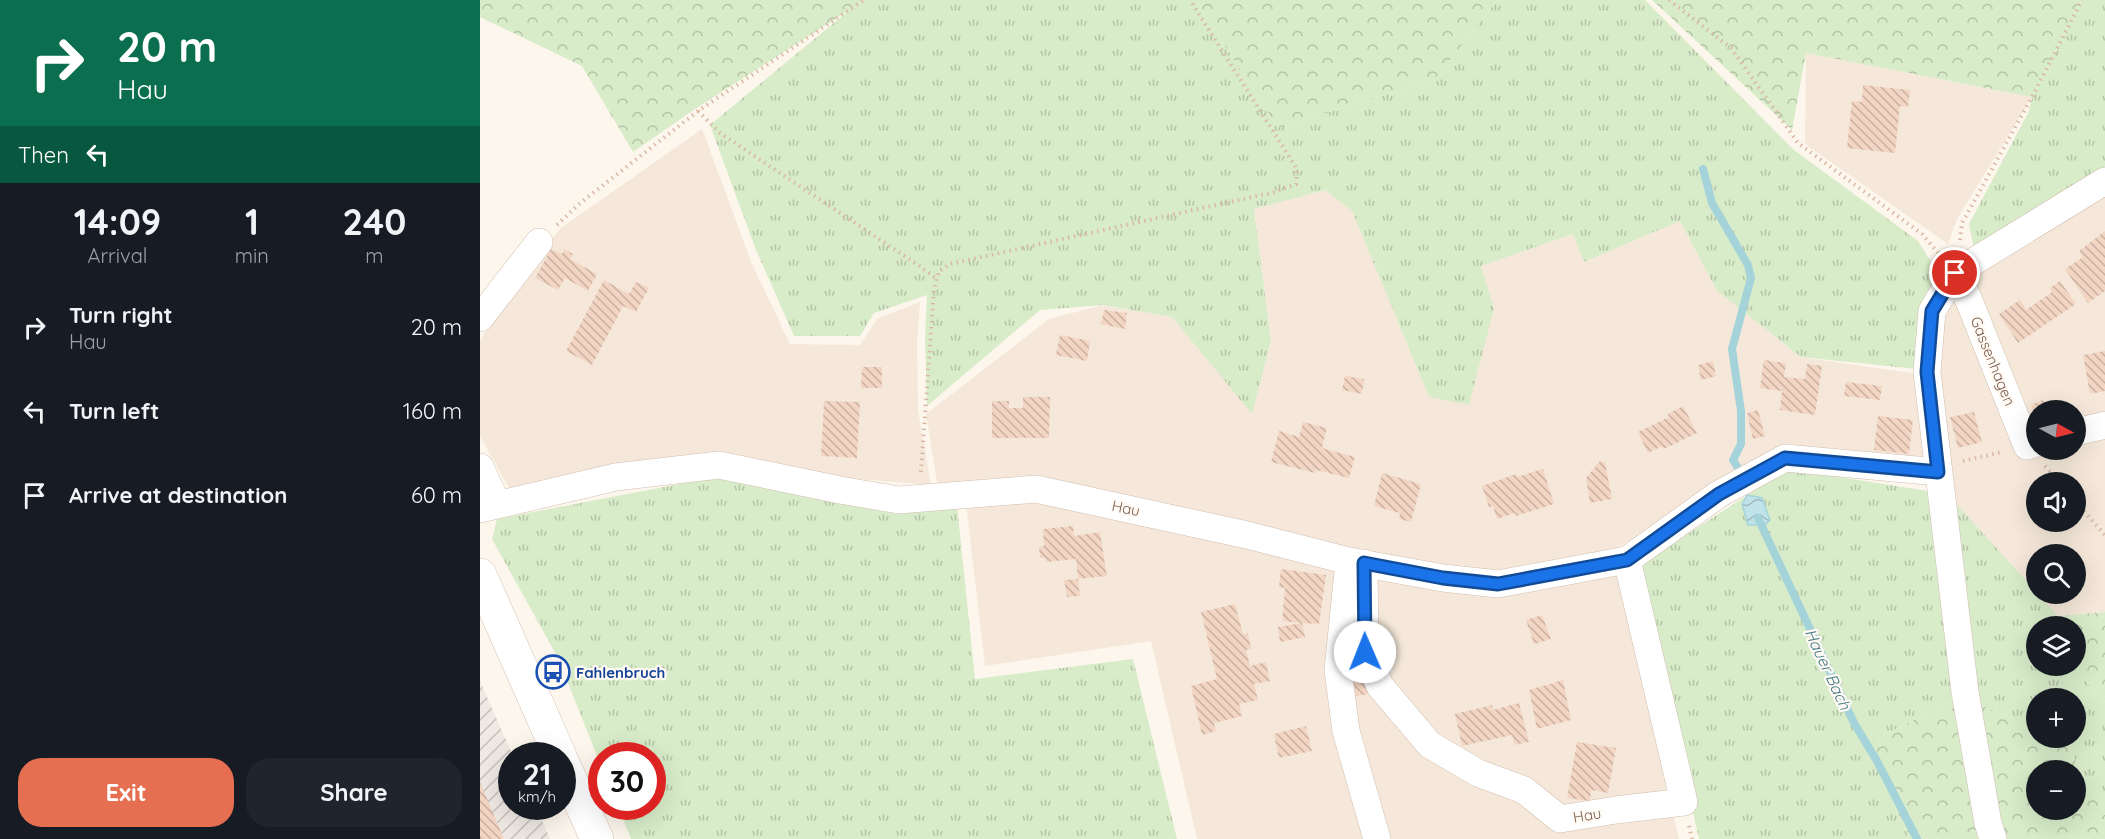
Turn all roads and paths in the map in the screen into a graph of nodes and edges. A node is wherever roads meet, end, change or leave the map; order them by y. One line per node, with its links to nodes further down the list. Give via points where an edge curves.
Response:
1 (864, 0): 5 (path)
2 (1190, 0): 9 (path, via 1296,169 1296,184 1275,192 950,264 939,271)
3 (1669, 0): 8 (path, via 1731,48 1798,143 1922,234)
4 (2082, 0): 8 (path, via 1962,223)
5 (698, 111): 7 (path, via 579,204); 9 (path, via 720,133)
6 (2105, 181): 8 (street)
7 (539, 243): 10 (street)
8 (1955, 273): 12 (street, Gassenhagen); 15 (street, via 1932,311 1927,372)
9 (937, 279): 17 (path)
10 (480, 318)
11 (2105, 425): 13 (street)
12 (2026, 430)
13 (2086, 430)
14 (2026, 445): 15 (path, via 1954,463)
15 (1937, 460): 21 (street, Hau, via 1785,458 1719,494); 28 (street, via 1965,692)
16 (480, 467): 18 (street)
17 (909, 499): 18 (street, via 840,490 719,465 616,477); 22 (street, Hau, via 1036,489)
18 (489, 506)
19 (2086, 514): 20 (path)
20 (2105, 536)
21 (1627, 560): 22 (street, Hau, via 1498,584); 22 (street, Hau, via 1684,802 1560,819 1524,790 1478,773 1430,745 1380,686 1365,652)
22 (1356, 562): 27 (street, via 1338,670 1346,731)
23 (480, 575): 24 (main road)
24 (554, 742)
25 (576, 792): 26 (main road)
26 (597, 839)
27 (1377, 839)
28 (1993, 839)

